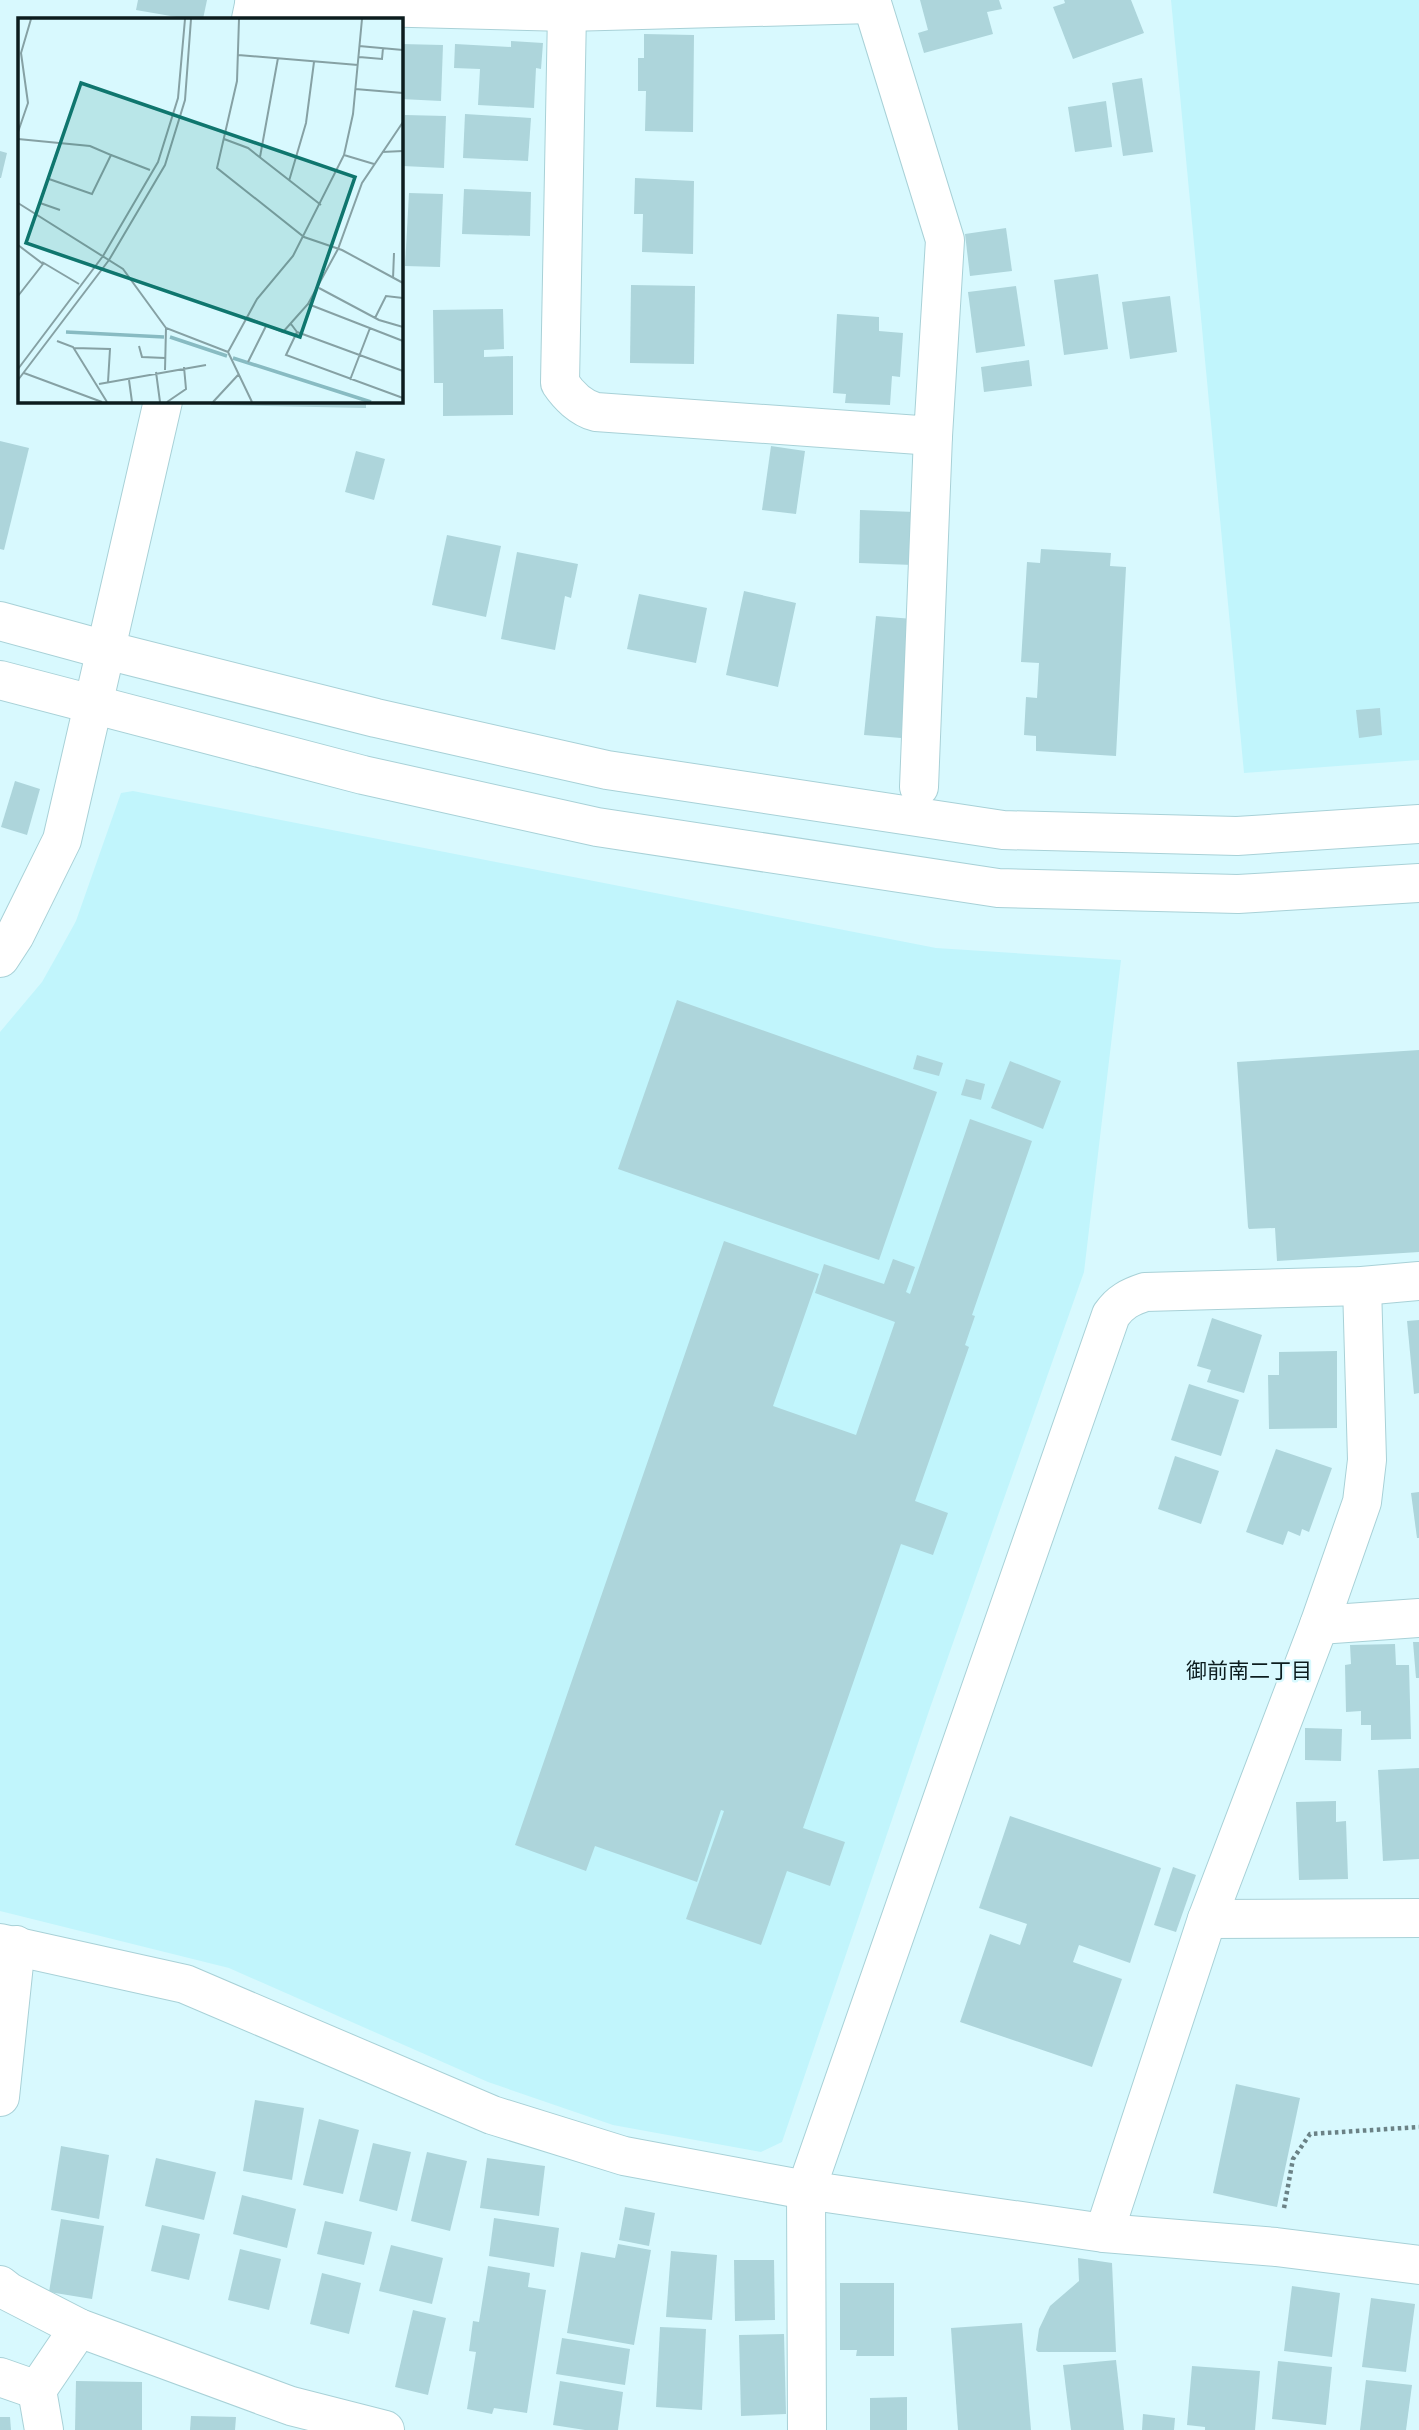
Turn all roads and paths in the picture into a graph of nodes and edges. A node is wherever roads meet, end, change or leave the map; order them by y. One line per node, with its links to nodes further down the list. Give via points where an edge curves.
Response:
1 (872, 2): 3 (street); 6 (street, via 945,240)
2 (254, 8): 4 (street)
3 (567, 12): 4 (street); 6 (street, via 560,383 565,390 596,412)
4 (355, 13)
5 (163, 402): 8 (street)
6 (933, 436): 11 (street)
7 (0, 621): 8 (street)
8 (106, 650): 10 (street); 12 (street, via 607,770 1003,830 1237,836)
9 (0, 680): 10 (street)
10 (93, 706): 13 (street, via 363,775 597,827 998,888 1238,894); 14 (street, via 62,840)
11 (919, 787)
12 (1419, 824)
13 (1419, 883)
14 (0, 958)
15 (1419, 1281): 16 (street)
16 (1362, 1286): 18 (street, via 1366,1482); 24 (street, via 1145,1292 1131,1297 1111,1315)
17 (1419, 1618): 18 (street)
18 (1320, 1625): 20 (street)
19 (1419, 1918): 20 (street)
20 (1207, 1919): 25 (street)
21 (8, 1944): 22 (street); 24 (street, via 185,1984 492,2115 624,2156)
22 (0, 2097)
23 (1419, 2127): 26 (path, via 1310,2134 1293,2159)
24 (806, 2190): 25 (street); 35 (street)
25 (1104, 2233): 26 (street)
26 (1276, 2247): 27 (street)
27 (1419, 2265)
28 (0, 2285): 29 (street)
29 (79, 2328): 31 (street); 32 (street)
30 (0, 2377): 31 (street)
31 (37, 2390): 33 (street)
32 (287, 2418): 34 (street)
33 (44, 2430)
34 (385, 2430)
35 (807, 2430)

